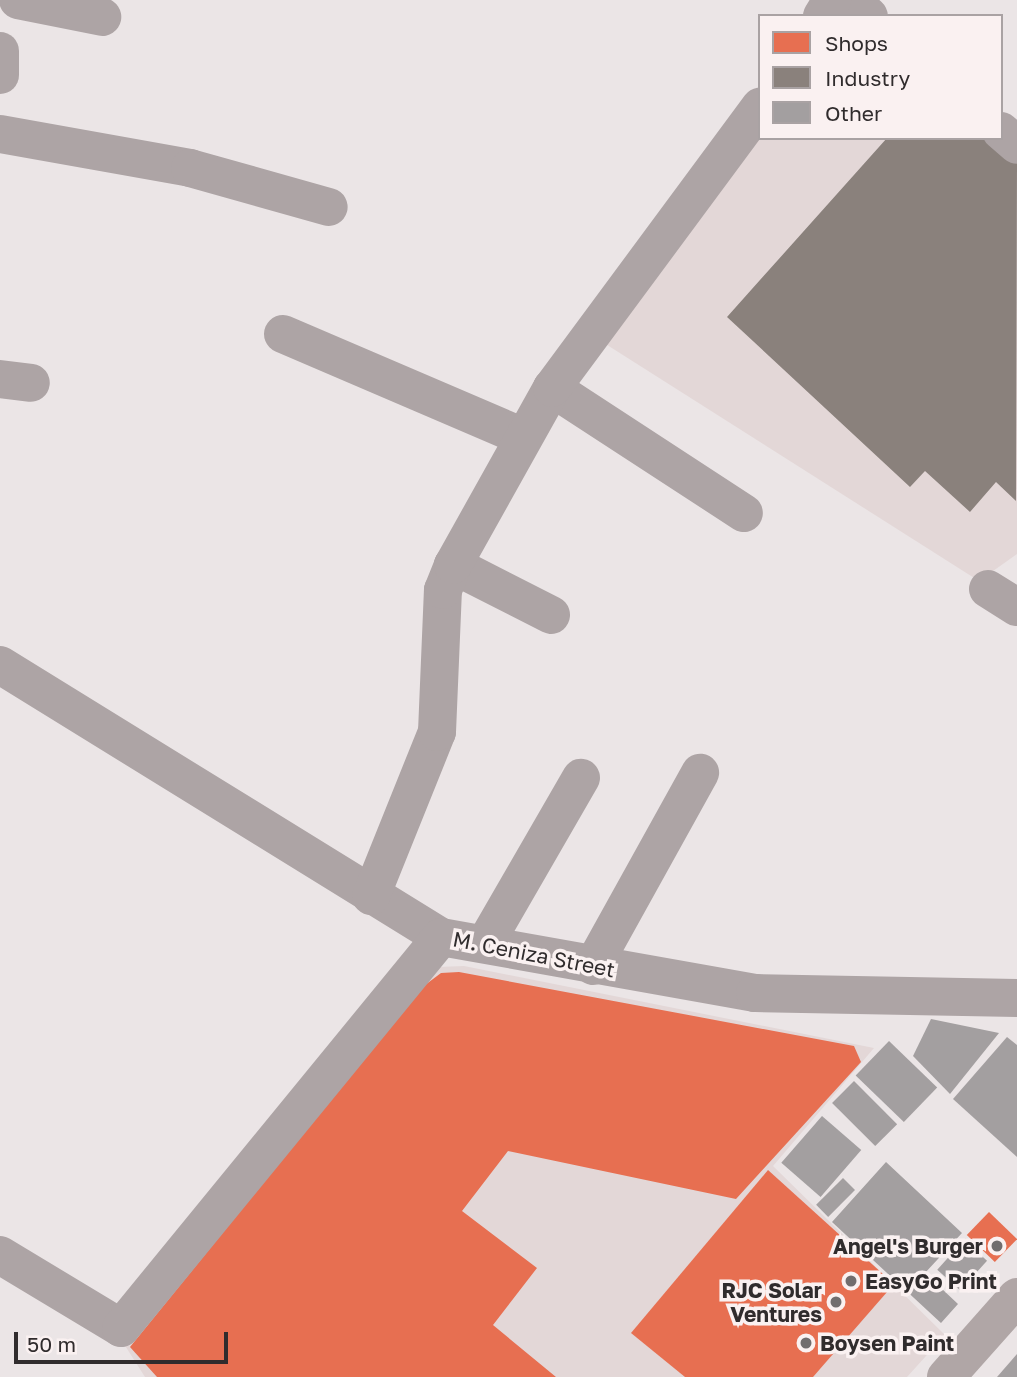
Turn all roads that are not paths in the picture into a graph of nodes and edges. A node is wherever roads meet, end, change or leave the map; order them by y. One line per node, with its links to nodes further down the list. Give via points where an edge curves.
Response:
1 (18, 0): 4 (street)
2 (851, 0): 3 (street)
3 (867, 14)
4 (102, 18)
5 (0, 51): 6 (street)
6 (0, 75)
7 (758, 110): 13 (street)
8 (1003, 133): 10 (street)
9 (0, 134): 11 (street, via 190,168)
10 (1017, 145)
11 (329, 207)
12 (283, 334): 14 (street)
13 (552, 388): 14 (street); 15 (street)
14 (521, 436): 16 (street)
15 (744, 513)
16 (453, 565): 17 (street); 21 (street, via 443,590 437,732)
17 (551, 615)
18 (0, 665): 21 (street, M. Ceniza Street)
19 (700, 773): 24 (street)
20 (581, 778): 23 (street)
21 (371, 896): 22 (street, M. Ceniza Street)
22 (440, 937): 23 (street, M. Ceniza Street); 26 (street, via 121,1328)
23 (485, 944): 24 (street, M. Ceniza Street)
24 (593, 966): 25 (street, M. Ceniza Street, via 755,993)
25 (1017, 998)
26 (0, 1255)
27 (1017, 1297): 28 (main road)
28 (946, 1377)

